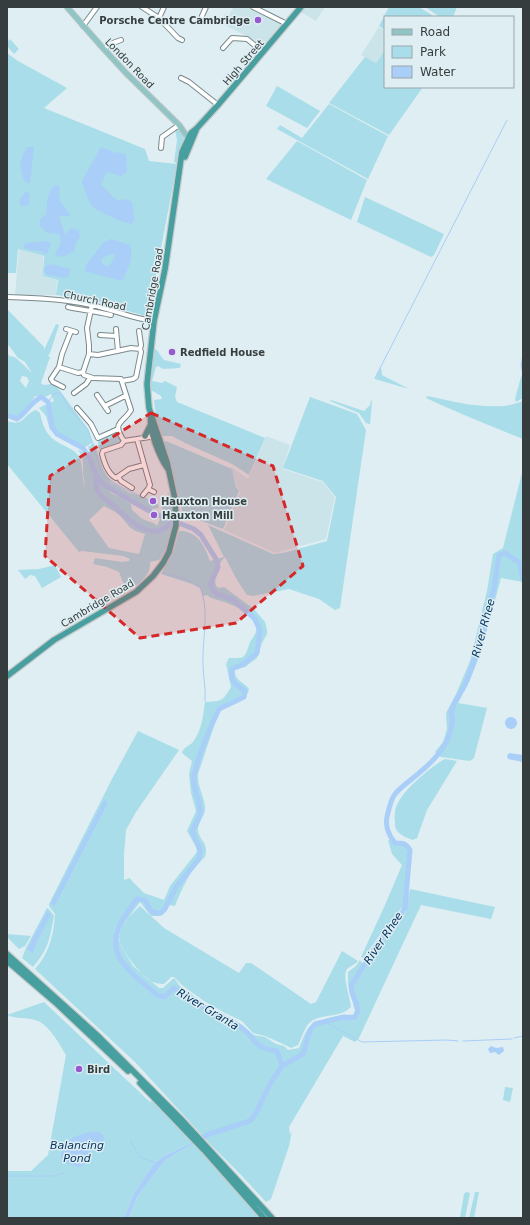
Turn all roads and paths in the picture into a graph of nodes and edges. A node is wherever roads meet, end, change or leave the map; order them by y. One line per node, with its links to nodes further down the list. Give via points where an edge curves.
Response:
1 (67, 7): 12 (main road, London Road)
2 (97, 7): 12 (street)
3 (142, 7): 8 (street)
4 (164, 7): 10 (street)
5 (206, 7): 9 (street)
6 (253, 7): 11 (street)
7 (301, 7): 11 (highway, High Street)
8 (149, 9): 10 (street)
9 (202, 16)
10 (159, 18): 14 (street)
11 (287, 24): 17 (highway, High Street)
12 (83, 26): 16 (main road, London Road)
13 (121, 40): 16 (street)
14 (182, 40)
15 (223, 48): 17 (street, via 232,38 247,39)
16 (104, 49): 22 (main road, London Road)
17 (263, 52): 21 (highway, High Street)
18 (192, 77): 20 (street)
19 (181, 78): 20 (street)
20 (189, 82): 21 (street)
21 (218, 105): 23 (highway, High Street)
22 (181, 127): 23 (main road, London Road); 24 (street, via 162,138)
23 (191, 135): 30 (highway, Cambridge Road, via 181,165)
24 (161, 148)
25 (7, 297): 26 (street, Church Road)
26 (92, 305): 28 (street); 30 (street, Church Road)
27 (68, 307): 28 (street)
28 (89, 312): 29 (street); 38 (street)
29 (111, 315)
30 (154, 321): 50 (highway, Cambridge Road, via 147,384)
31 (66, 329): 39 (street, via 73,331)
32 (116, 329): 35 (street)
33 (139, 331): 36 (street)
34 (100, 335): 35 (street)
35 (116, 336): 37 (street)
36 (140, 349): 37 (street); 42 (street, via 136,377)
37 (118, 351): 38 (street)
38 (89, 354): 40 (street)
39 (59, 367): 40 (street); 43 (street, via 51,379)
40 (83, 372): 41 (street)
41 (90, 378): 42 (street, via 121,378); 44 (street)
42 (122, 381): 46 (street)
43 (62, 387)
44 (74, 393)
45 (97, 395): 47 (street)
46 (125, 396): 47 (street); 52 (street, via 131,410 120,422)
47 (105, 406): 49 (street)
48 (77, 408): 52 (street, via 91,424 98,438)
49 (108, 411)
50 (151, 416): 51 (highway, Cambridge Road); 53 (highway, Cambridge Road)
51 (151, 424): 53 (highway, Cambridge Road); 54 (highway)
52 (118, 429): 56 (street)
53 (156, 434): 54 (street); 63 (highway, Cambridge Road, via 175,499 175,530 167,557 148,582 127,598 54,640)
54 (144, 437): 55 (street)
55 (137, 439): 56 (street); 57 (street)
56 (124, 441): 58 (street, via 121,445 103,451 102,454 109,472 113,477)
57 (144, 465): 58 (street, via 129,469); 60 (street, via 150,485)
58 (119, 478): 59 (street)
59 (132, 488)
60 (148, 489): 61 (street); 62 (street)
61 (154, 492)
62 (143, 495)
63 (7, 676)
64 (7, 954): 66 (highway, via 97,1035)
65 (7, 961): 66 (highway, via 57,1004)
66 (192, 1133): 67 (highway)
67 (206, 1148): 68 (highway); 69 (highway)
68 (264, 1218)
69 (272, 1218)

